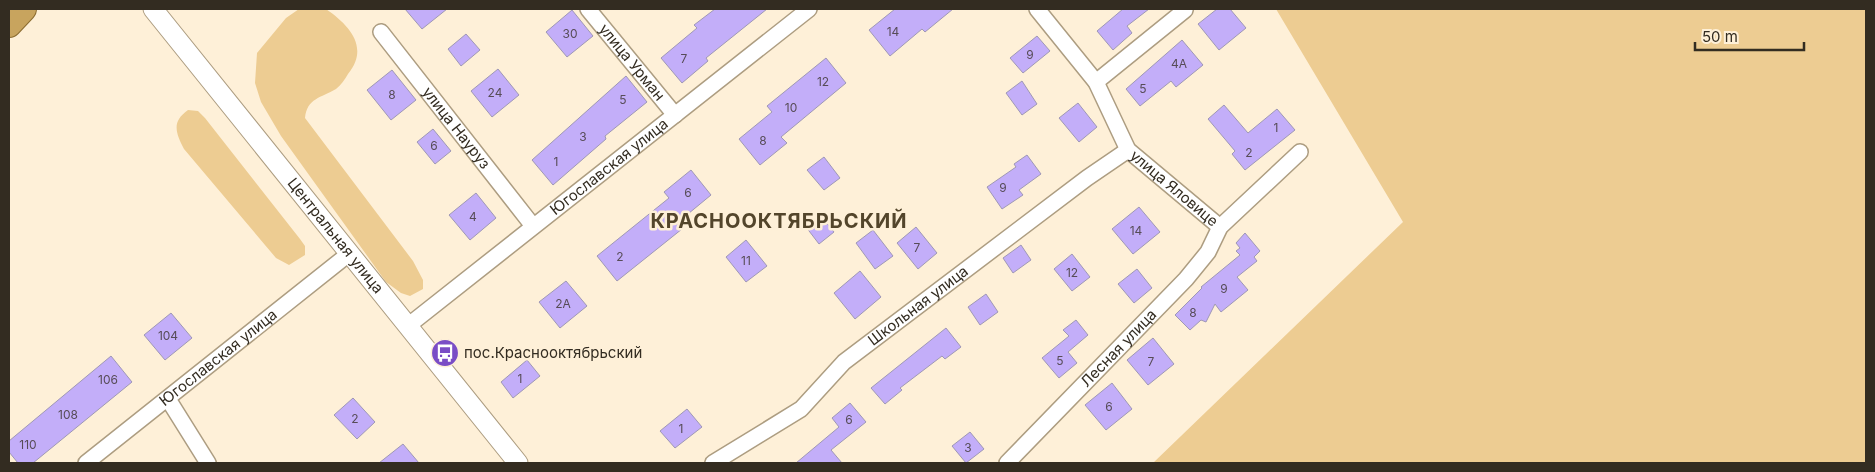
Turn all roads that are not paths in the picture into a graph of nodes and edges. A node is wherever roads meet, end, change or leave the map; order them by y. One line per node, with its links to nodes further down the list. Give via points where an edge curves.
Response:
1 (24, 9): 7 (highway)
2 (153, 9): 15 (street, Центральная улица)
3 (588, 9): 10 (street, улица Урман)
4 (809, 9): 10 (street, Югославская улица)
5 (1037, 9): 9 (street, улица Яловице)
6 (1185, 10): 9 (street)
7 (9, 25)
8 (381, 32): 13 (street, улица Науруз)
9 (1096, 82): 11 (street, улица Яловице)
10 (675, 115): 13 (street, Югославская улица)
11 (1128, 150): 14 (street, улица Яловице); 21 (street, Школьная улица, via 844,362 801,409)
12 (1300, 152): 14 (street, улица Яловице)
13 (533, 226): 16 (street, Югославская улица)
14 (1220, 227): 22 (street, Лесная улица, via 1208,252 1186,279)
15 (350, 253): 16 (street, Центральная улица); 17 (street, Югославская улица)
16 (409, 325): 20 (street, Центральная улица)
17 (168, 399): 18 (street, Югославская улица); 19 (street)
18 (91, 462)
19 (208, 463)
20 (518, 463)
21 (713, 463)
22 (1008, 463)

